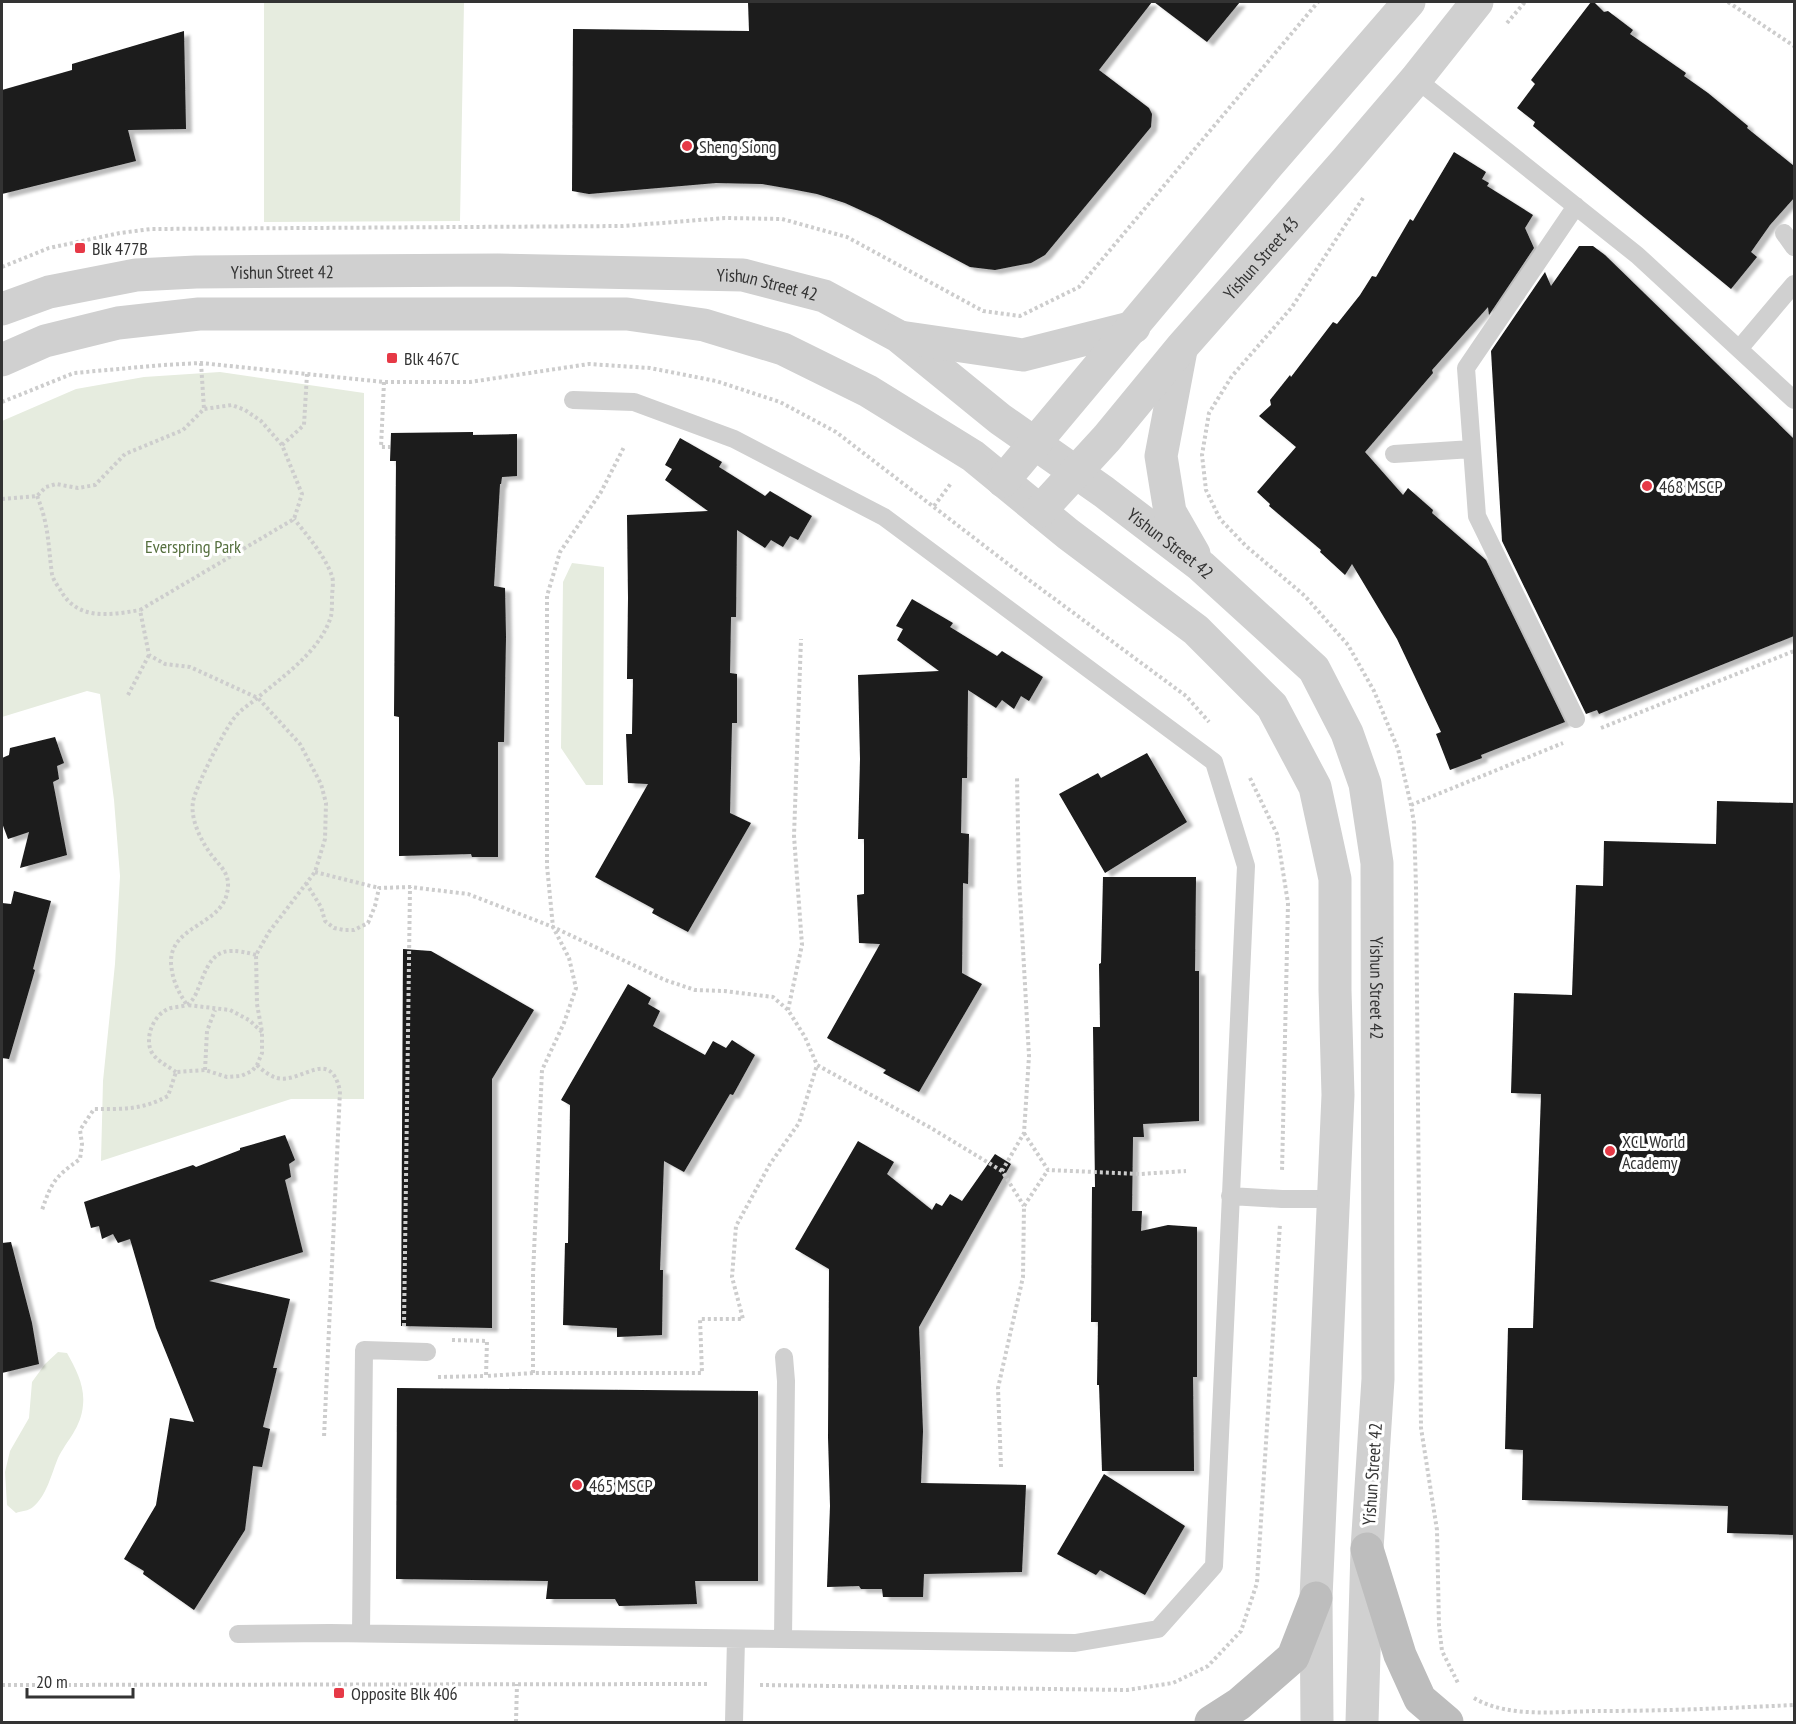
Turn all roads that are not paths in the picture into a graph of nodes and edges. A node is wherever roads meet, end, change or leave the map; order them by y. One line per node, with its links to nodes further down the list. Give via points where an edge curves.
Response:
1 (1409, 2): 7 (street)
2 (1477, 2): 3 (street, Yishun Street 43)
3 (1416, 79): 4 (lane); 9 (street, Yishun Street 43)
4 (1576, 206): 10 (lane); 15 (lane, via 1466,369)
5 (1794, 284): 10 (lane)
6 (2, 309): 8 (street, Yishun Street 42, via 49,292 136,275 662,272 742,275 824,296)
7 (1134, 327): 8 (street, via 1023,355); 14 (street)
8 (898, 336): 14 (street, Yishun Street 42)
9 (1181, 348): 17 (street, Yishun Street 43); 20 (street, via 1161,456 1170,512)
10 (1739, 349): 13 (lane)
11 (2, 360): 18 (street, via 45,341 118,323 199,314 627,314 704,325 783,349 868,391 972,456)
12 (573, 400): 22 (lane, via 634,402 734,439 884,517 1214,762 1246,866)
13 (1794, 400)
14 (1034, 443): 17 (street, Yishun Street 42); 18 (street)
15 (1472, 449): 16 (lane); 21 (lane, via 1477,516)
16 (1394, 454)
17 (1074, 472): 19 (street, Yishun Street 43); 20 (street, Yishun Street 42)
18 (1004, 481): 19 (street)
19 (1040, 511): 23 (street, via 1196,630 1272,706 1315,787 1335,879 1338,1095)
20 (1201, 566): 26 (street, Yishun Street 42, via 1314,669 1347,733 1365,784 1377,863 1378,1379)
21 (1575, 719)
22 (1230, 1196): 23 (lane); 31 (lane, via 1214,1566 1158,1629 1075,1643)
23 (1334, 1199): 27 (street)
24 (427, 1352): 28 (lane, via 364,1350)
25 (784, 1357): 31 (lane)
26 (1367, 1549): 35 (street, Yishun Street 42); 36 (main road, via 1400,1655 1420,1699)
27 (1316, 1598): 33 (main road, via 1293,1657 1239,1704); 34 (street)
28 (361, 1633): 29 (lane); 30 (lane)
29 (238, 1634)
30 (736, 1639): 31 (lane); 32 (lane)
31 (783, 1639)
32 (734, 1722)
33 (1211, 1722)
34 (1317, 1722)
35 (1362, 1722)
36 (1447, 1722)

